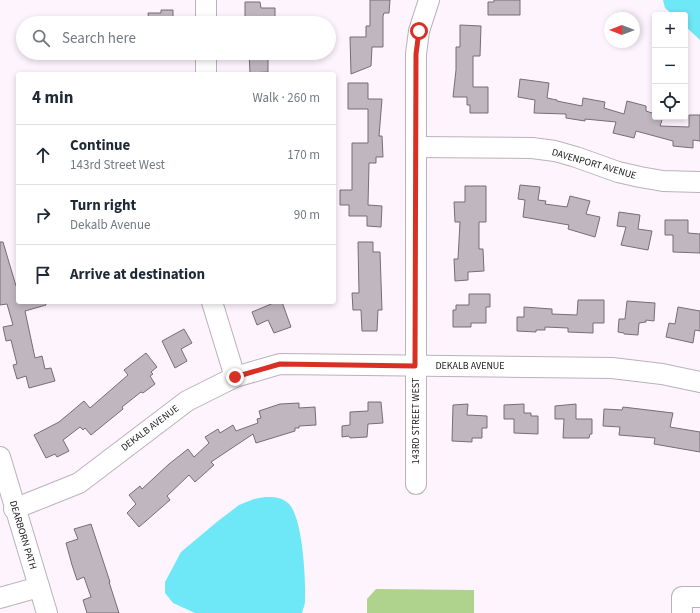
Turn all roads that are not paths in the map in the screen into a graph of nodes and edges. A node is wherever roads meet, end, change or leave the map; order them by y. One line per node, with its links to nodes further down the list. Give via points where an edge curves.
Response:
1 (206, 0): 3 (street)
2 (429, 0): 6 (street, 143RD STREET WEST, via 417,43)
3 (206, 16)
4 (206, 60): 5 (street)
5 (206, 72)
6 (416, 147): 7 (street, DAVENPORT AVENUE, via 532,148 554,151 640,177 663,181); 9 (street, 143RD STREET WEST)
7 (700, 182)
8 (213, 304): 10 (street)
9 (415, 366): 10 (street, DEKALB AVENUE, via 280,364); 11 (street, DEKALB AVENUE, via 612,368); 13 (street, 143RD STREET WEST)
10 (235, 377): 14 (street, DEKALB AVENUE, via 186,401 79,483)
11 (700, 382)
12 (0, 457): 14 (street, DEARBORN PATH)
13 (416, 484)
14 (14, 509): 15 (street, DEARBORN PATH)
15 (39, 587): 17 (street); 18 (street, DEARBORN PATH)
16 (700, 597): 19 (street, via 682,597)
17 (0, 598)
18 (47, 613)
19 (682, 613)

